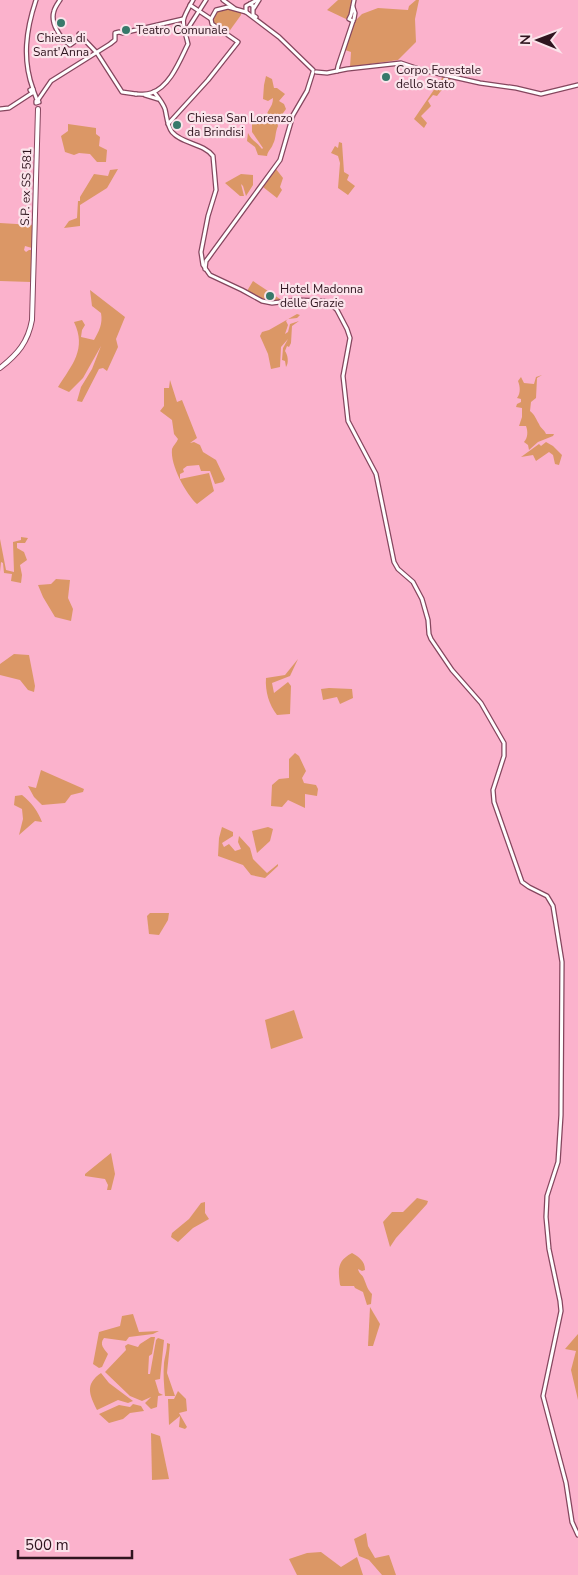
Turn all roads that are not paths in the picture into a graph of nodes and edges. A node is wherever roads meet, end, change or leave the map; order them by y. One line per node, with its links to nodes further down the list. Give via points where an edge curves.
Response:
1 (36, 0): 21 (street, via 26,52)
2 (60, 0): 17 (street, via 54,12 59,36 70,45 80,35)
3 (193, 0): 8 (street)
4 (206, 0): 12 (street)
5 (223, 0): 10 (street)
6 (258, 0): 9 (street); 11 (street)
7 (354, 0): 18 (street, via 355,13)
8 (190, 5): 12 (street); 14 (street)
9 (248, 5): 10 (street); 11 (street); 13 (street)
10 (234, 7): 13 (street); 15 (street, via 216,10)
11 (253, 10): 13 (street); 19 (street, via 255,16)
12 (199, 11): 15 (street); 16 (street)
13 (247, 12): 19 (street)
14 (183, 19): 16 (street); 17 (street, via 119,32 115,34 115,40)
15 (211, 19): 29 (street, via 212,24 238,42)
16 (185, 33): 22 (street, via 188,44 176,68)
17 (97, 53): 23 (street, via 121,92); 26 (street, via 51,81)
18 (337, 71): 19 (street); 20 (street, via 401,63 464,80 541,94)
19 (315, 72): 30 (street, via 293,115 280,160)
20 (578, 85)
21 (31, 92): 26 (street); 27 (street, via 9,108)
22 (154, 93): 23 (street); 24 (street); 25 (street)
23 (136, 94): 24 (street)
24 (147, 96): 25 (street)
25 (158, 98): 29 (street)
26 (38, 101): 28 (street)
27 (0, 109)
28 (38, 109): 31 (main road, S.P. ex SS 581, via 32,320 28,336 18,352)
29 (168, 124): 30 (street, via 176,136 211,152 215,160 216,190 206,221 201,256)
30 (205, 260): 32 (street, via 205,269 215,277 265,302 328,302 342,319 350,338 343,376 348,421 375,470 394,562 413,582 422,599 431,638 452,670 478,699 504,743 505,750 493,790 494,802 522,882 546,896 555,912 562,962 561,1115 558,1162 547,1196 546,1217 561,1305 544,1396 566,1480 572,1522)
31 (0, 368)
32 (578, 1535)

